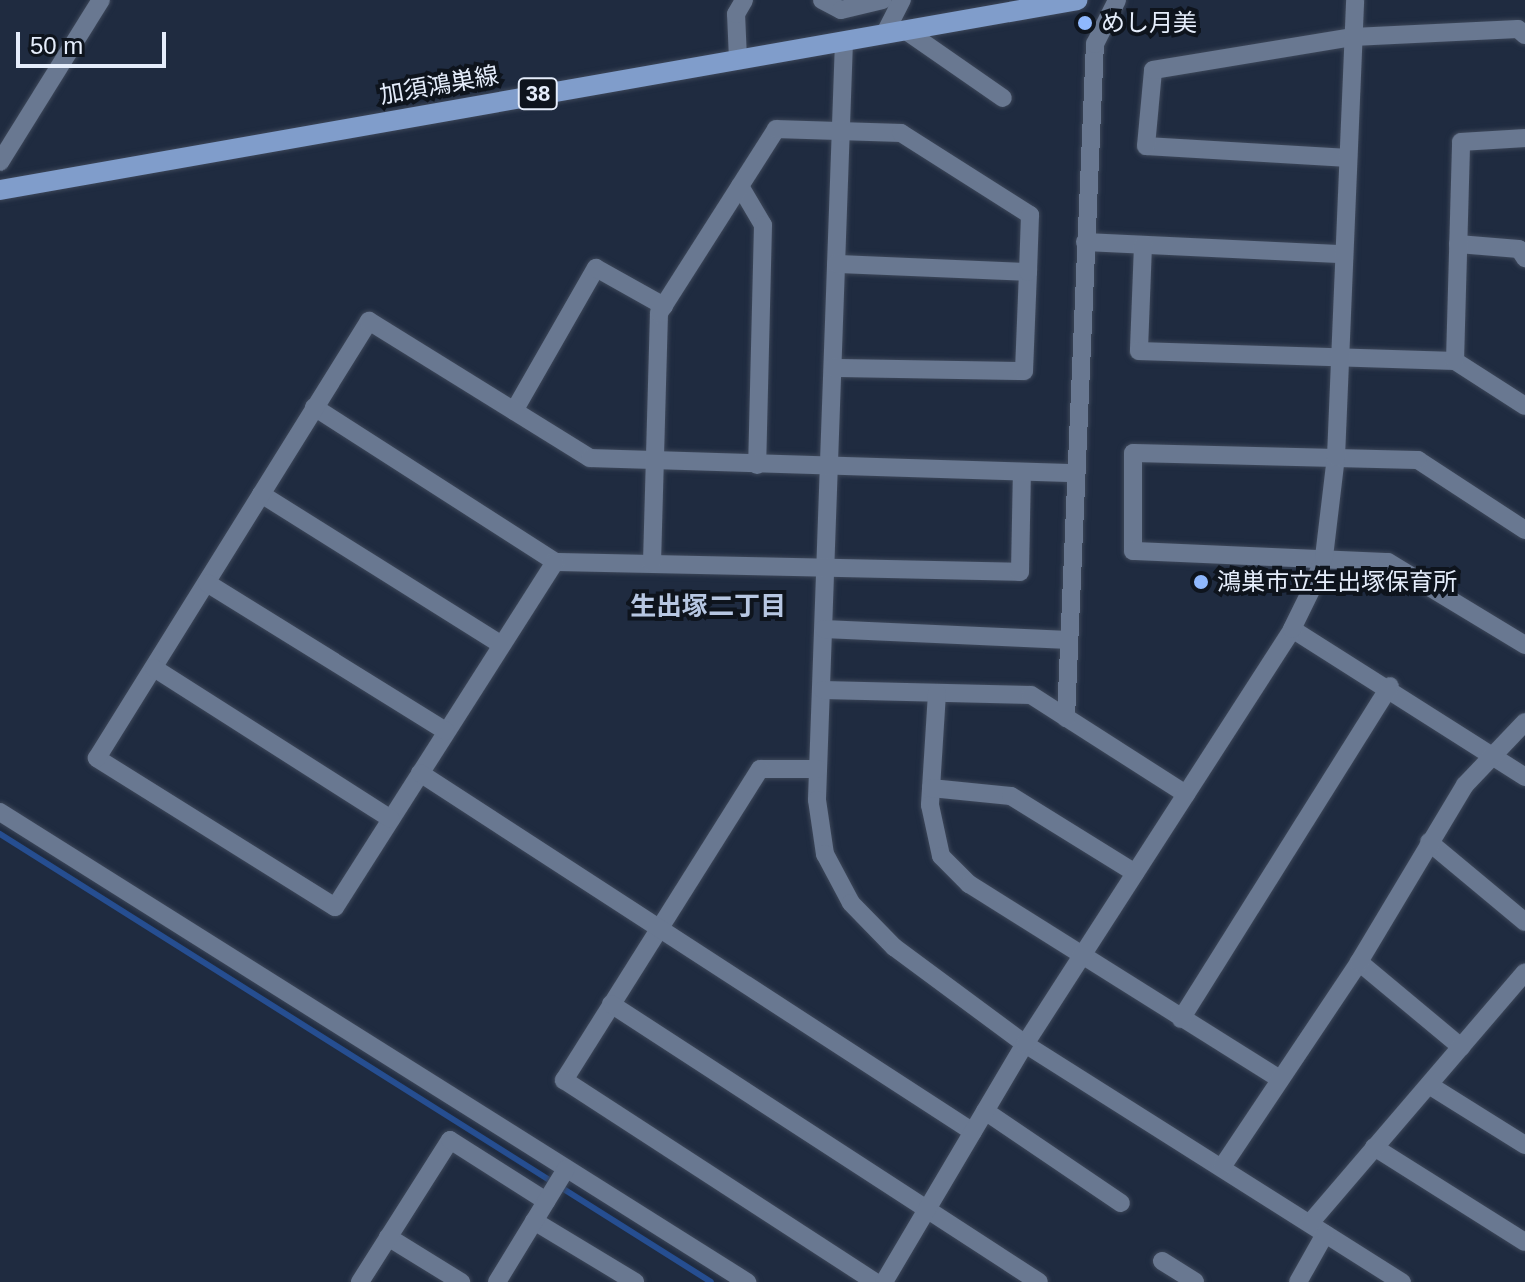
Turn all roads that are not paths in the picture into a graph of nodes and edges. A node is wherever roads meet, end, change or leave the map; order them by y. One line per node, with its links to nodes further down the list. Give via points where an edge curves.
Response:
1 (101, 0): 18 (street)
2 (744, 0): 13 (street, via 736,14)
3 (822, 0): 4 (street, via 841,10)
4 (883, 0)
5 (902, 0): 9 (street)
6 (1077, 0): 9 (main road, 加須鴻巣線 / 38)
7 (1117, 0): 21 (street, via 1095,44)
8 (1355, 0): 11 (street)
9 (895, 32): 12 (main road, 加須鴻巣線 / 38); 14 (street)
10 (1525, 35): 11 (street, via 1518,29)
11 (1353, 37): 17 (street); 17 (street, via 1153,70 1146,146)
12 (844, 41): 13 (main road, 加須鴻巣線 / 38); 15 (street)
13 (738, 59): 20 (main road, 加須鴻巣線 / 38)
14 (1003, 98)
15 (840, 130): 19 (street, via 776,129); 26 (street); 27 (street, via 901,133 1030,215)
16 (1525, 138): 22 (street, via 1461,142)
17 (1348, 158): 24 (street)
18 (0, 162)
19 (740, 186): 28 (street); 37 (street, via 763,225)
20 (0, 190)
21 (1085, 242): 23 (street); 40 (street)
22 (1458, 244): 25 (street, via 1519,249); 30 (street)
23 (1143, 245): 24 (street); 29 (street, via 1139,351)
24 (1344, 254): 29 (street)
25 (1525, 258)
26 (836, 264): 27 (street); 31 (street)
27 (1028, 272): 31 (street, via 1024,371)
28 (664, 306): 34 (street, via 596,268); 36 (street, via 659,313)
29 (1341, 357): 30 (street); 35 (street)
30 (1455, 361): 32 (street)
31 (833, 368): 38 (street)
32 (1525, 406)
33 (314, 407): 34 (street, via 369,321); 41 (street); 44 (street)
34 (514, 411): 36 (street, via 590,458)
35 (1336, 457): 42 (street, via 1418,460); 43 (street); 43 (street, via 1133,453 1133,551)
36 (654, 460): 37 (street); 45 (street)
37 (757, 465): 38 (street)
38 (830, 467): 39 (street); 46 (street)
39 (1022, 472): 40 (street); 46 (street, via 1020,572)
40 (1076, 473): 50 (street)
41 (261, 494): 47 (street); 51 (street)
42 (1525, 530)
43 (1324, 557): 49 (street); 52 (street, via 1388,562)
44 (555, 562): 45 (street); 51 (street)
45 (652, 563): 46 (street)
46 (825, 567): 48 (street)
47 (207, 583): 53 (street); 59 (street)
48 (824, 629): 50 (street); 55 (street)
49 (1292, 629): 54 (street); 65 (street)
50 (1069, 640): 57 (street)
51 (502, 645): 59 (street)
52 (1525, 645)
53 (154, 668): 67 (street); 67 (street, via 97,758 335,907)
54 (1390, 686): 60 (street); 76 (street)
55 (823, 690): 56 (street); 61 (street)
56 (937, 693): 57 (street, via 1031,695); 64 (street)
57 (1066, 718): 65 (street)
58 (1525, 722): 60 (street)
59 (446, 731): 62 (street)
60 (1494, 753): 63 (street); 68 (street, via 1465,785)
61 (818, 769): 71 (street, via 760,769); 77 (street, via 825,854 851,903 894,947)
62 (420, 773): 67 (street); 71 (street)
63 (1525, 777)
64 (931, 788): 69 (street, via 1011,796); 72 (street, via 941,856 969,884)
65 (1186, 794): 69 (street)
66 (0, 812): 86 (street)
67 (391, 819)
68 (1429, 842): 70 (street); 73 (street)
69 (1135, 873): 72 (street)
70 (1525, 922)
71 (658, 928): 75 (street); 82 (street)
72 (1081, 957): 76 (street); 77 (street)
73 (1359, 962): 78 (street); 79 (street)
74 (1525, 972): 78 (street)
75 (611, 1004): 89 (street); 100 (street, via 564,1080)
76 (1181, 1019): 79 (street)
77 (1025, 1044): 81 (street); 85 (street)
78 (1461, 1047): 80 (street)
79 (1280, 1079): 85 (street)
80 (1429, 1085): 83 (street); 84 (street)
81 (985, 1111): 82 (street); 88 (street)
82 (973, 1132): 89 (street)
83 (1525, 1145)
84 (1374, 1147): 91 (street); 93 (street)
85 (1222, 1167): 91 (street)
86 (566, 1169): 87 (street); 99 (street)
87 (546, 1201): 90 (street); 92 (street, via 450,1140)
88 (1121, 1203)
89 (929, 1207): 101 (street); 102 (street)
90 (534, 1221): 97 (street); 98 (street)
91 (1318, 1229): 104 (street); 105 (street)
92 (388, 1237): 95 (street); 96 (street)
93 (1525, 1242)
94 (1162, 1261): 103 (street)
95 (360, 1282)
96 (459, 1282)
97 (497, 1282)
98 (635, 1282)
99 (747, 1282)
100 (875, 1282)
101 (884, 1282)
102 (1039, 1282)
103 (1195, 1282)
104 (1298, 1282)
105 (1402, 1282)

